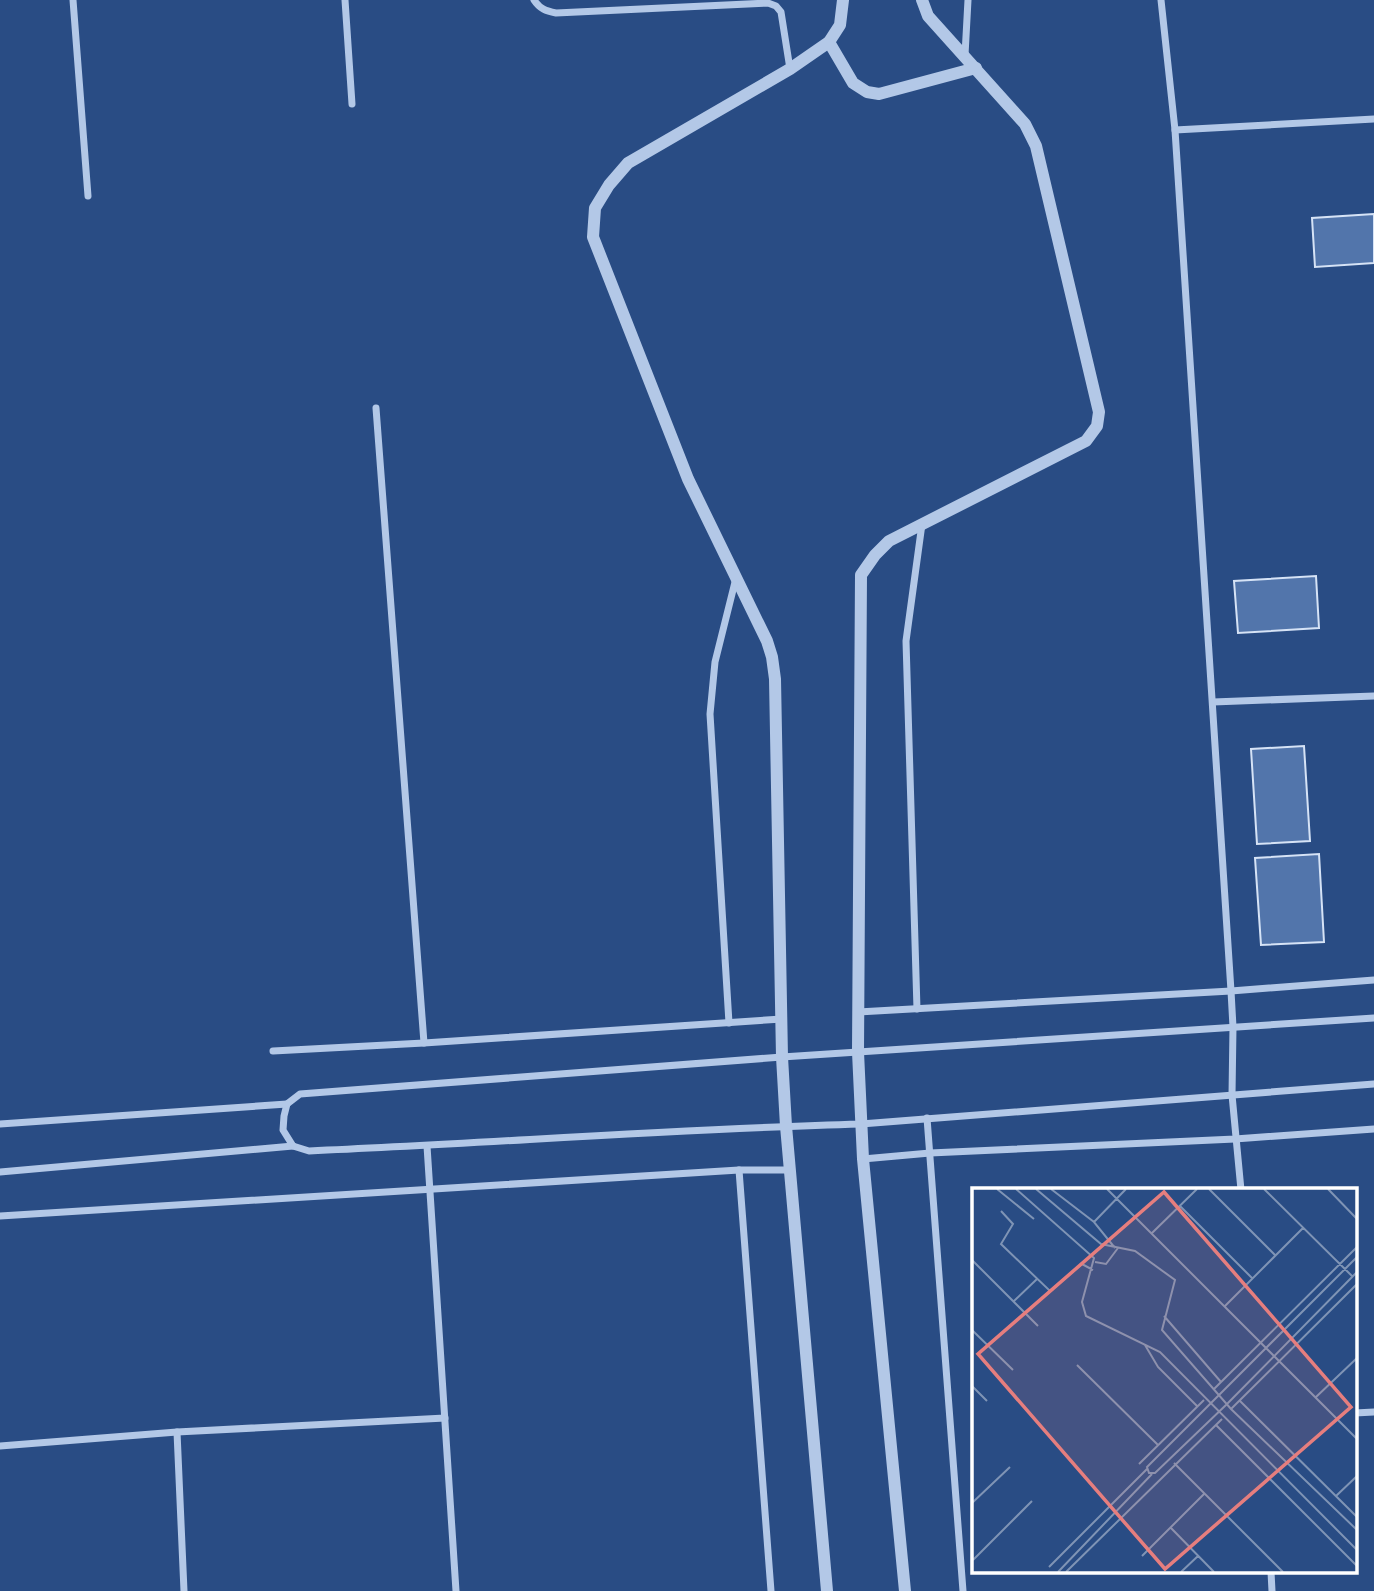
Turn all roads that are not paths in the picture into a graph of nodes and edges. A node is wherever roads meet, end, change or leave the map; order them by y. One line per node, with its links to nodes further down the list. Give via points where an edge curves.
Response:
1 (73, 0): 15 (street)
2 (345, 0): 12 (street)
3 (534, 0): 11 (street, via 545,11 556,13 768,3 781,12)
4 (843, 0): 8 (street, via 840,25)
5 (922, 0): 9 (street, via 928,16)
6 (968, 0): 9 (street)
7 (1161, 0): 14 (street)
8 (829, 42): 10 (street, via 853,83 867,92 879,94); 11 (street)
9 (965, 56): 10 (street)
10 (976, 68): 17 (street, via 1025,124 1036,146 1099,412 1097,426 1086,441)
11 (790, 69): 18 (street, via 628,163 595,208 593,237 688,479)
12 (352, 104)
13 (1374, 119): 14 (street)
14 (1175, 130): 20 (street)
15 (88, 196)
16 (376, 408): 29 (street)
17 (922, 524): 23 (street, via 906,641); 24 (street, via 889,541 861,575)
18 (736, 578): 26 (street, via 766,641 775,679); 27 (street, via 715,662 710,714)
19 (1374, 696): 20 (street)
20 (1213, 702): 22 (street)
21 (1374, 980): 22 (street)
22 (1231, 990): 23 (street); 28 (street)
23 (917, 1009): 24 (street)
24 (858, 1012): 31 (street)
25 (1374, 1018): 28 (street)
26 (782, 1019): 27 (street); 32 (street)
27 (729, 1023): 29 (street)
28 (1233, 1027): 31 (street); 34 (street)
29 (424, 1044): 30 (street)
30 (273, 1051)
31 (858, 1052): 32 (street); 38 (street)
32 (782, 1057): 35 (street, via 300,1094); 39 (street)
33 (1374, 1084): 34 (street)
34 (1232, 1095): 36 (street); 41 (street)
35 (287, 1104): 37 (street); 42 (street, via 283,1130)
36 (927, 1118): 38 (street); 44 (street)
37 (0, 1124)
38 (861, 1124): 39 (street); 45 (street)
39 (786, 1126): 43 (street); 47 (street)
40 (1374, 1129): 41 (street)
41 (1235, 1139): 44 (street); 49 (street)
42 (293, 1146): 43 (street, via 309,1151); 48 (street)
43 (427, 1146): 50 (street)
44 (930, 1153): 45 (street); 62 (street)
45 (863, 1158): 61 (street)
46 (739, 1170): 47 (street); 50 (street); 59 (street)
47 (790, 1170): 60 (street)
48 (0, 1172)
49 (1241, 1188)
50 (429, 1189): 51 (street); 54 (street)
51 (0, 1216)
52 (1374, 1412): 53 (street)
53 (1356, 1413)
54 (445, 1418): 55 (street); 58 (street)
55 (177, 1432): 56 (street); 57 (street)
56 (0, 1446)
57 (184, 1591)
58 (456, 1591)
59 (771, 1591)
60 (827, 1591)
61 (905, 1591)
62 (963, 1591)

